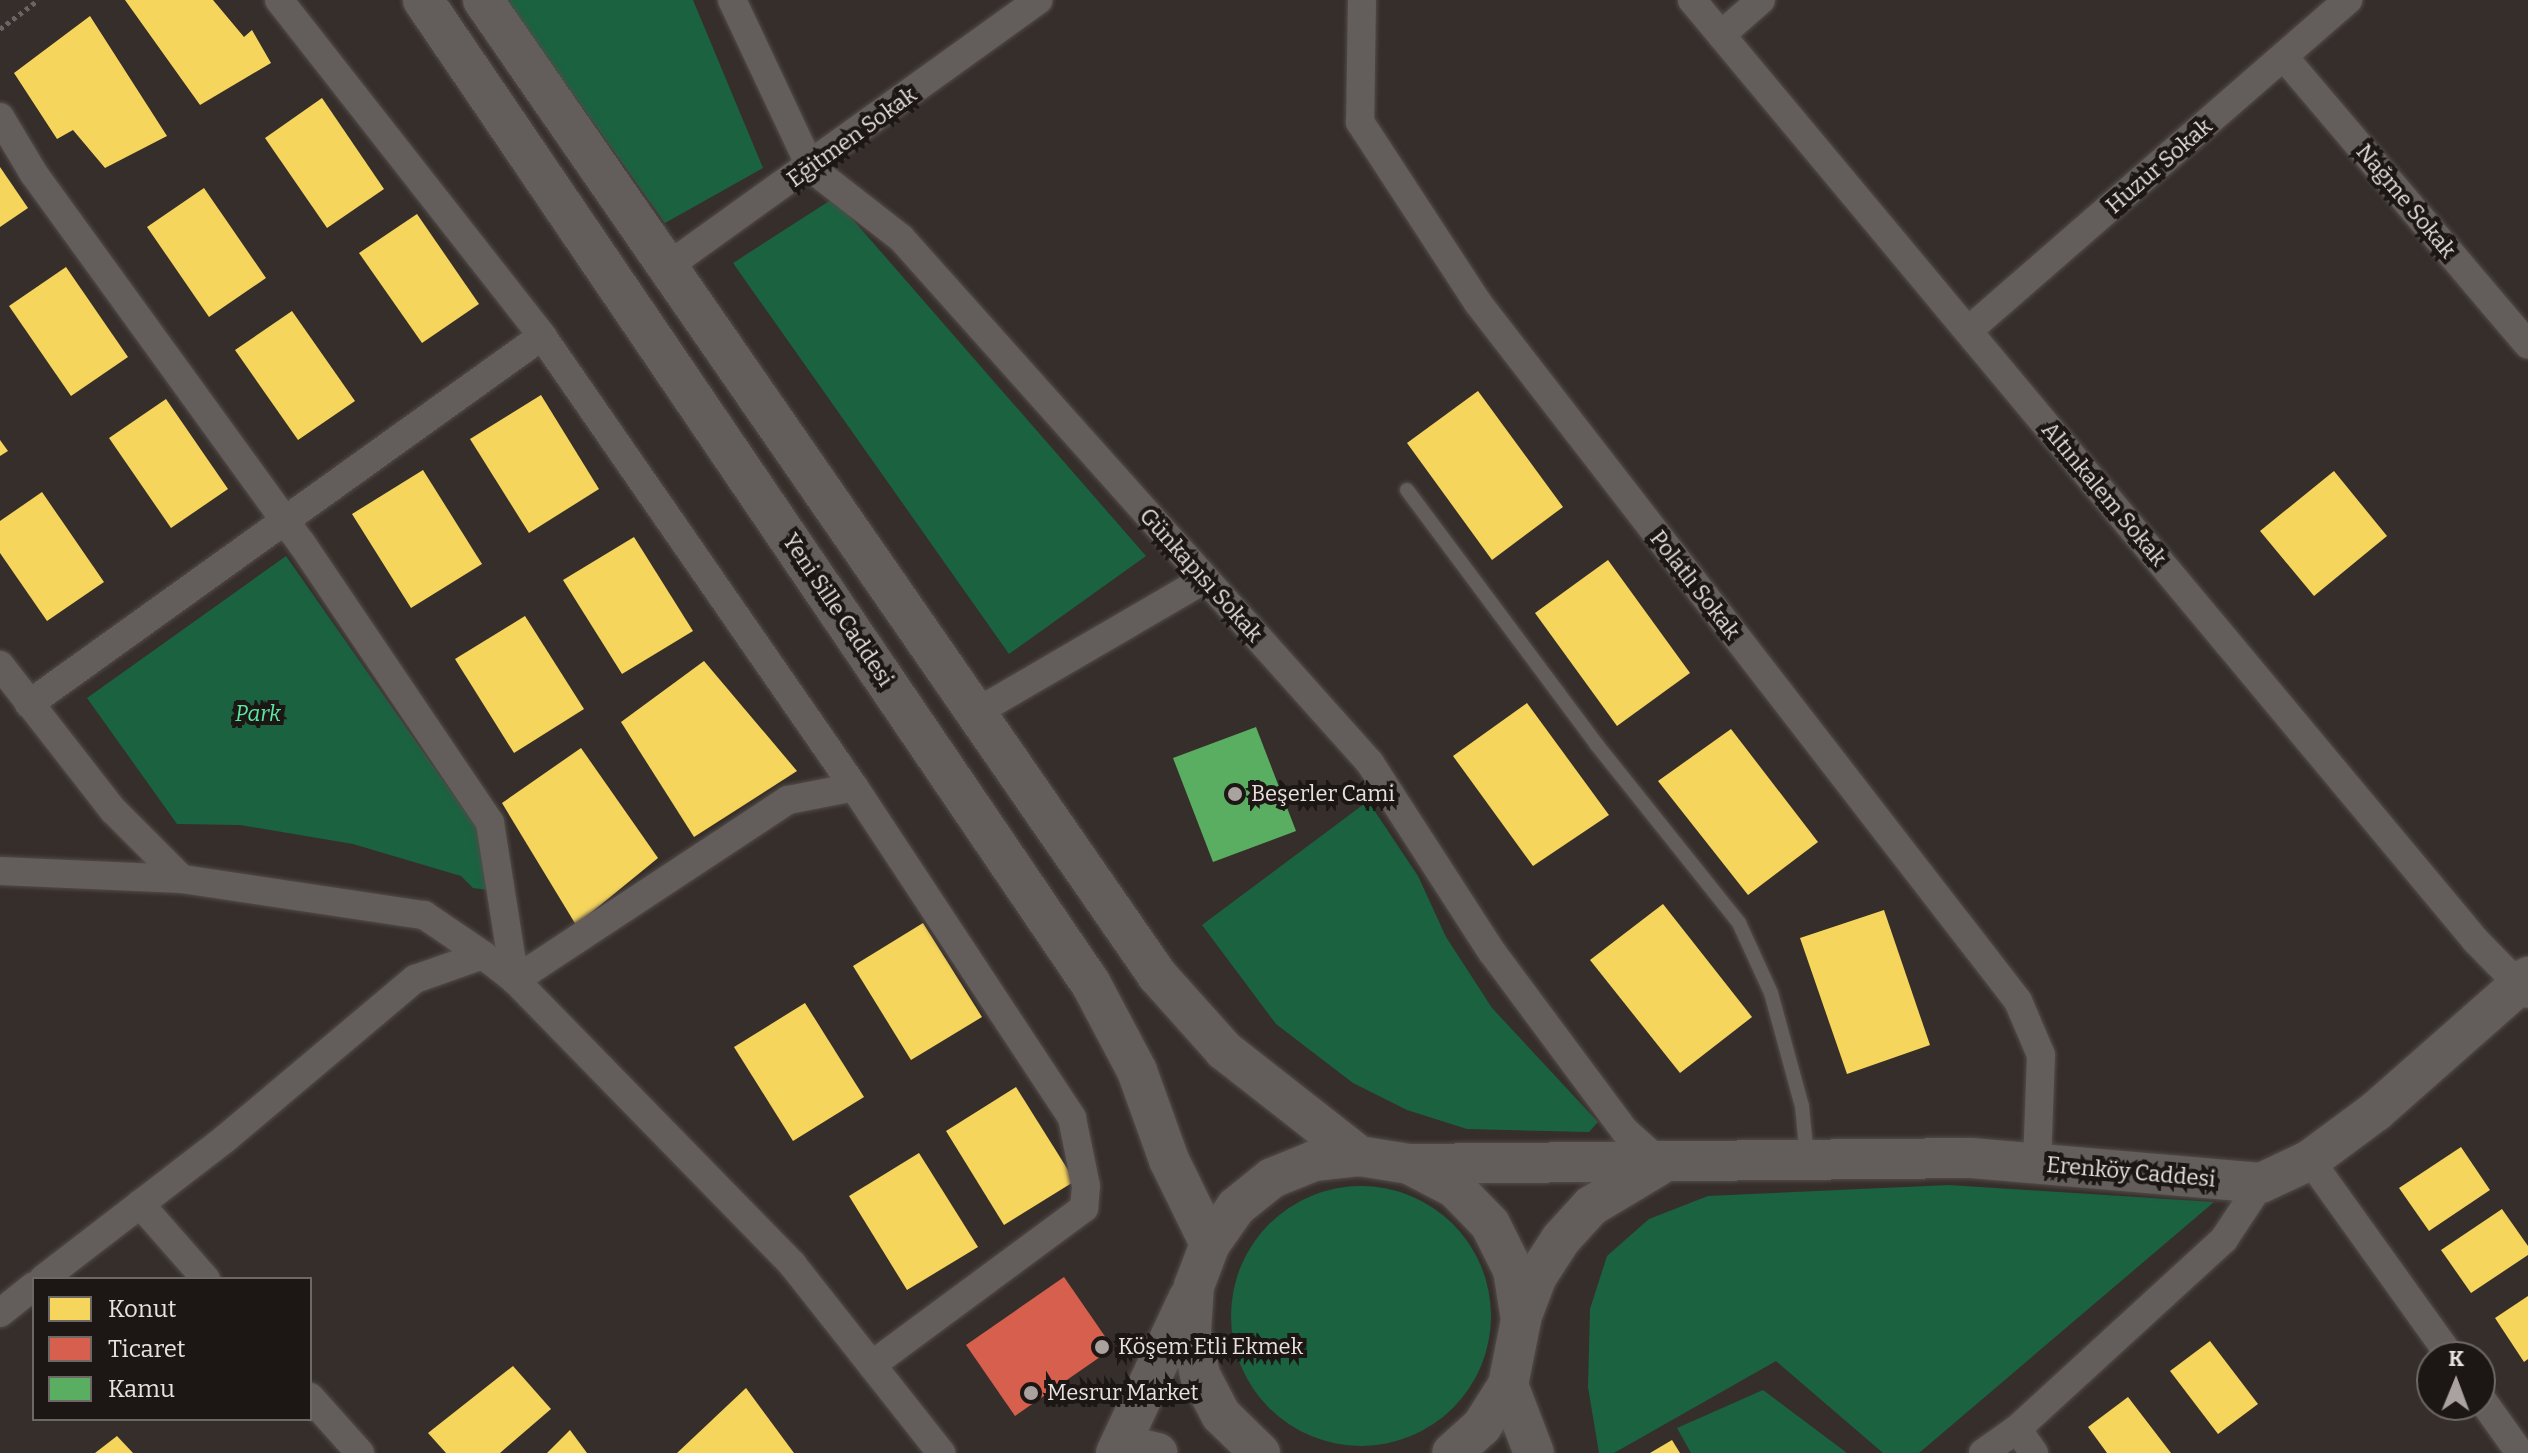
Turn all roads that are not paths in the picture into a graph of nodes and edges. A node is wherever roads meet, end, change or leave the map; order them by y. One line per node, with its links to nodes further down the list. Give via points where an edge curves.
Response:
1 (279, 0): 16 (street)
2 (423, 0): 38 (main road, Yeni Sille Caddesi, via 1091,984 1137,1071 1169,1160)
3 (483, 0): 14 (main road)
4 (732, 0): 13 (street, Günkapısı Sokak)
5 (1038, 0): 13 (street, Eğitmen Sokak)
6 (1362, 0): 35 (street, Polatlı Sokak, via 1360,122 1461,277 2018,1001 2041,1055)
7 (1692, 0): 10 (street, Altınkalem Sokak)
8 (1761, 0): 10 (street)
9 (2348, 0): 11 (street, Huzur Sokak)
10 (1721, 35): 15 (street, Altınkalem Sokak)
11 (2284, 57): 15 (street, Huzur Sokak); 17 (street, Nağme Sokak)
12 (0, 117): 19 (street, via 34,174)
13 (811, 168): 14 (street, Eğitmen Sokak); 20 (street, Günkapısı Sokak, via 901,238)
14 (664, 269): 23 (main road)
15 (1969, 330): 29 (street, Altınkalem Sokak, via 2476,941)
16 (542, 336): 19 (street); 24 (street)
17 (2528, 345)
18 (1407, 490): 32 (lane, via 1597,745 1739,923 1771,993 1802,1106)
19 (284, 518): 22 (street); 28 (street, via 490,823)
20 (1205, 579): 23 (street); 34 (street, Günkapısı Sokak, via 1370,763 1492,952 1625,1131)
21 (0, 665): 22 (street)
22 (29, 704): 26 (street, via 113,810)
23 (975, 713): 30 (main road, via 1157,975 1224,1050)
24 (854, 787): 28 (street, via 788,800); 46 (street, via 1050,1078 1072,1118 1086,1186 1084,1208)
25 (0, 871): 26 (street)
26 (182, 879): 27 (street, via 424,915)
27 (483, 955): 28 (street); 37 (street, via 415,979)
28 (515, 980): 46 (street, via 792,1264)
29 (2525, 985): 31 (main road, Erenköy Caddesi)
30 (1359, 1156): 33 (main road); 38 (main road, via 1314,1161 1272,1178 1236,1207)
31 (2310, 1160): 36 (main road, Erenköy Caddesi); 45 (street)
32 (1807, 1162): 34 (main road, Erenköy Caddesi); 35 (main road, Erenköy Caddesi, via 1971,1158)
33 (1409, 1164): 34 (main road, Erenköy Caddesi); 44 (main road, via 1455,1188 1490,1224 1513,1270)
34 (1662, 1164): 44 (main road, via 1591,1206 1561,1239 1537,1276)
35 (2037, 1164): 36 (main road, Erenköy Caddesi)
36 (2261, 1183): 50 (street, via 2224,1239)
37 (140, 1204): 39 (street); 40 (street)
38 (1210, 1244): 41 (main road)
39 (46, 1277)
40 (204, 1277)
41 (1194, 1286): 53 (main road); 55 (main road, via 1191,1331 1200,1375 1221,1415)
42 (32, 1288): 43 (street)
43 (0, 1313)
44 (1521, 1320): 47 (main road)
45 (2440, 1341)
46 (872, 1365): 52 (street)
47 (1508, 1385): 56 (main road, via 1482,1426); 57 (main road)
48 (312, 1399): 51 (street)
49 (2496, 1419): 60 (street)
50 (2017, 1429): 58 (street); 59 (street)
51 (360, 1453)
52 (941, 1453)
53 (1118, 1453): 54 (main road, via 1136,1448)
54 (1157, 1453)
55 (1260, 1453)
56 (1452, 1453)
57 (1534, 1453)
58 (1983, 1453)
59 (2034, 1453)
60 (2520, 1453)

